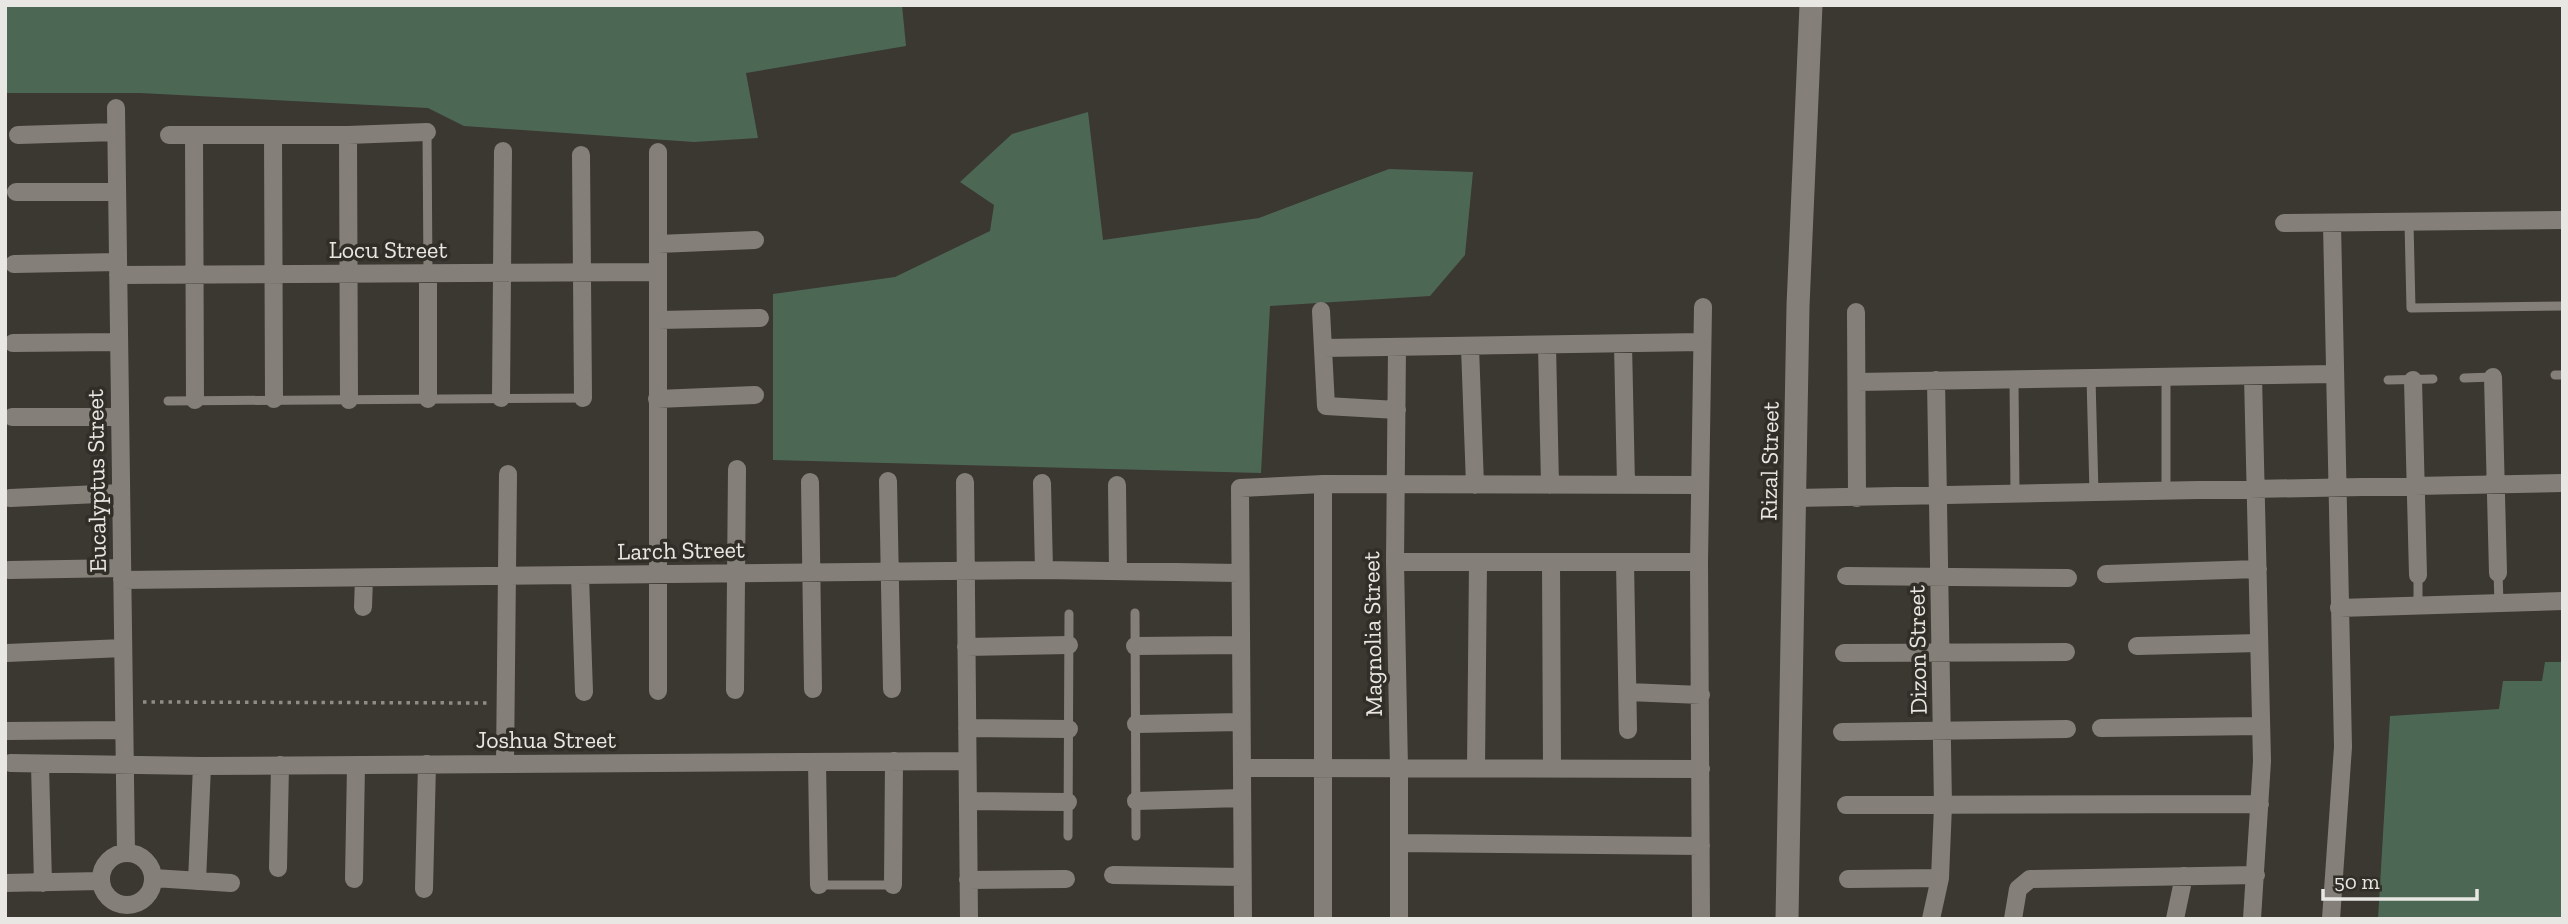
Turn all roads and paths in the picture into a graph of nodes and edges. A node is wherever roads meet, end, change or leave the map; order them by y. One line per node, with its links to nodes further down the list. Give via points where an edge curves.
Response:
1 (1811, 5): 92 (street, Rizal Street)
2 (116, 108): 3 (street, Eucalyptus Street)
3 (116, 132): 5 (street); 14 (street, Eucalyptus Street)
4 (427, 132): 9 (street); 24 (lane)
5 (18, 135)
6 (169, 135): 7 (street)
7 (194, 135): 8 (street); 27 (street)
8 (272, 135): 9 (street); 28 (street)
9 (348, 135): 29 (street)
10 (503, 150): 25 (street)
11 (658, 152): 20 (street)
12 (581, 155): 26 (street)
13 (16, 192): 14 (street)
14 (117, 192): 22 (street, Eucalyptus Street)
15 (2563, 220): 17 (street)
16 (2284, 223): 18 (street)
17 (2409, 223): 18 (street); 30 (lane, via 2411,308)
18 (2332, 224): 44 (street)
19 (755, 240): 20 (street)
20 (658, 244): 23 (street)
21 (14, 264): 22 (street, Locu Street)
22 (118, 268): 27 (street, Locu Street); 36 (street, Eucalyptus Street)
23 (658, 272): 26 (street, Locu Street); 35 (street)
24 (428, 273): 25 (street, Locu Street); 29 (street, Locu Street); 60 (street)
25 (502, 273): 26 (street, Locu Street); 57 (street)
26 (582, 273): 58 (street)
27 (194, 274): 28 (street, Locu Street); 62 (street)
28 (273, 274): 29 (street, Locu Street); 59 (street)
29 (348, 274): 63 (street)
30 (2563, 306)
31 (1703, 307): 37 (street)
32 (1321, 311): 42 (street)
33 (1856, 312): 55 (street)
34 (760, 317): 35 (street)
35 (658, 320): 61 (street)
36 (118, 342): 38 (street); 67 (street, Eucalyptus Street)
37 (1702, 342): 39 (street); 82 (street)
38 (13, 343)
39 (1623, 344): 40 (street); 81 (street)
40 (1547, 345): 41 (street); 80 (street)
41 (1470, 347): 43 (street); 79 (street)
42 (1324, 348): 43 (street); 65 (street, via 1326,406)
43 (1397, 348): 65 (street, Magnolia Street)
44 (2334, 374): 45 (street); 84 (street)
45 (2253, 376): 46 (street); 85 (street)
46 (2166, 377): 48 (street); 86 (lane)
47 (2493, 377): 49 (lane); 76 (street)
48 (2091, 378): 52 (street); 88 (lane)
49 (2464, 378)
50 (2433, 379): 54 (lane)
51 (1936, 380): 52 (street); 55 (street); 90 (street, Dizon Street)
52 (2014, 380): 89 (lane)
53 (2388, 380): 54 (lane)
54 (2413, 380): 83 (street)
55 (1857, 382): 93 (street)
56 (755, 395): 61 (street)
57 (501, 398): 58 (lane); 60 (lane)
58 (583, 398)
59 (274, 399): 62 (lane); 63 (lane)
60 (428, 399): 63 (lane)
61 (657, 399): 110 (street)
62 (195, 400): 64 (lane)
63 (349, 400)
64 (168, 401)
65 (1397, 410): 78 (street, Magnolia Street)
66 (12, 417): 67 (street)
67 (120, 417): 87 (street, Eucalyptus Street)
68 (737, 469): 111 (street)
69 (508, 474): 113 (street)
70 (810, 481): 108 (street)
71 (888, 481): 104 (street)
72 (965, 482): 103 (street)
73 (2563, 482): 76 (street)
74 (1042, 483): 101 (street)
75 (1323, 484): 78 (street); 105 (street, via 1240,488); 170 (street)
76 (2496, 484): 83 (street); 106 (street)
77 (1117, 485): 102 (street)
78 (1396, 485): 79 (street); 94 (street, Magnolia Street)
79 (1475, 485): 80 (street)
80 (1550, 485): 81 (street)
81 (1626, 485): 82 (street)
82 (1700, 485): 98 (street)
83 (2416, 486): 84 (street); 112 (street)
84 (2336, 487): 85 (street); 123 (street)
85 (2256, 489): 86 (street); 99 (street)
86 (2166, 491): 88 (street)
87 (121, 493): 91 (street); 107 (street, Eucalyptus Street)
88 (2094, 493): 89 (street)
89 (2015, 494): 90 (street)
90 (1939, 496): 93 (street); 117 (street, Dizon Street)
91 (10, 498)
92 (1795, 498): 93 (street); 212 (street, Rizal Street)
93 (1857, 498)
94 (1395, 562): 95 (street); 171 (street, Magnolia Street)
95 (1478, 562): 96 (street); 172 (street)
96 (1551, 562): 97 (street); 173 (street)
97 (1625, 562): 98 (street); 142 (street)
98 (1699, 562): 143 (street)
99 (2258, 569): 109 (street); 126 (street)
100 (9, 570): 107 (street, Larch Street)
101 (1044, 570): 102 (street, Larch Street); 103 (street, Larch Street)
102 (1118, 570): 105 (street, Larch Street)
103 (966, 572): 104 (street, Larch Street); 131 (street)
104 (888, 573): 108 (street, Larch Street); 137 (street)
105 (1240, 573): 128 (street)
106 (2498, 573): 120 (lane)
107 (122, 574): 116 (street, Larch Street); 132 (street, Eucalyptus Street)
108 (810, 574): 111 (street, Larch Street); 138 (street)
109 (2106, 574)
110 (657, 575): 111 (street, Larch Street); 114 (street, Larch Street); 140 (street)
111 (737, 575): 139 (street)
112 (2418, 575): 121 (lane)
113 (509, 576): 114 (street, Larch Street); 116 (street, Larch Street, via 412,569); 145 (street)
114 (580, 576): 141 (street)
115 (1846, 576): 117 (street)
116 (363, 578): 122 (street)
117 (1941, 578): 118 (street); 136 (street, Dizon Street)
118 (2068, 578)
119 (2563, 601): 120 (street)
120 (2499, 603): 121 (street)
121 (2418, 606): 123 (street)
122 (363, 607)
123 (2339, 608): 217 (street, via 2343,747)
124 (1135, 613): 129 (lane)
125 (1069, 614): 127 (lane)
126 (2259, 643): 130 (street); 148 (street)
127 (1069, 645): 131 (street); 151 (lane)
128 (1241, 645): 129 (street); 146 (street)
129 (1135, 646): 147 (lane)
130 (2137, 646)
131 (966, 647): 149 (street)
132 (123, 648): 134 (street); 144 (street, Eucalyptus Street)
133 (2066, 652): 136 (street)
134 (8, 653)
135 (1844, 653): 136 (street)
136 (1941, 653): 157 (street, Dizon Street)
137 (892, 688)
138 (813, 689)
139 (735, 690)
140 (658, 691)
141 (584, 692)
142 (1628, 692): 143 (street); 154 (street)
143 (1701, 695): 174 (street)
144 (123, 702): 145 (path); 153 (street, Eucalyptus Street)
145 (506, 703): 163 (street)
146 (1241, 722): 147 (street); 169 (street)
147 (1136, 724): 177 (lane)
148 (2261, 726): 150 (street); 179 (street)
149 (967, 728): 151 (street); 159 (street)
150 (2101, 728)
151 (1069, 729): 178 (lane)
152 (2067, 729): 157 (street)
153 (124, 730): 155 (street); 167 (street, Eucalyptus Street)
154 (1628, 730)
155 (6, 731)
156 (1842, 732): 157 (street)
157 (1943, 732): 181 (street, Dizon Street)
158 (894, 761): 159 (street, Joshua Street); 160 (street, Joshua Street); 204 (street)
159 (967, 761): 176 (street)
160 (817, 762): 163 (street, Joshua Street); 203 (street)
161 (10, 763): 164 (street, Joshua Street)
162 (427, 764): 163 (street, Joshua Street); 166 (street, Joshua Street); 205 (street)
163 (505, 764)
164 (40, 765): 167 (street, Joshua Street); 201 (street)
165 (280, 765): 166 (street, Joshua Street); 168 (street, Joshua Street); 187 (street)
166 (356, 765): 194 (street)
167 (124, 766): 168 (street, Joshua Street); 186 (street, Eucalyptus Street)
168 (202, 766): 199 (street)
169 (1242, 768): 170 (street); 175 (street)
170 (1322, 768): 171 (street); 209 (street)
171 (1399, 768): 172 (street); 184 (street, Magnolia Street)
172 (1476, 768): 173 (street)
173 (1552, 768): 174 (street)
174 (1701, 769): 185 (street)
175 (1242, 799): 177 (street); 191 (street)
176 (968, 801): 178 (street); 197 (street)
177 (1136, 801): 183 (lane)
178 (1068, 802): 182 (lane)
179 (2260, 804): 181 (street); 189 (street)
180 (1846, 805): 181 (street)
181 (1943, 806): 193 (street, Dizon Street)
182 (1068, 836)
183 (1136, 836)
184 (1399, 843): 185 (street); 210 (street, Magnolia Street)
185 (1701, 846): 211 (street)
186 (126, 853): 192 (street, via 145,860); 198 (street, via 110,859)
187 (278, 867)
188 (1114, 875): 191 (street)
189 (2256, 875): 190 (street); 216 (street)
190 (2184, 876): 214 (street, via 2030,879 2018,889); 215 (street)
191 (1242, 877): 208 (street)
192 (154, 878): 199 (street); 206 (street, via 146,898)
193 (1940, 878): 196 (street); 213 (street, Dizon Street)
194 (354, 879)
195 (1066, 879): 197 (street)
196 (1848, 879)
197 (968, 880): 207 (street)
198 (100, 881): 201 (street); 206 (street, via 108,898)
199 (197, 881): 202 (street)
200 (5, 883): 201 (street)
201 (43, 883)
202 (231, 883)
203 (819, 885): 204 (lane)
204 (892, 885)
205 (424, 889)
206 (126, 912)
207 (969, 919)
208 (1242, 919)
209 (1323, 919)
210 (1399, 919)
211 (1701, 919)
212 (1787, 919)
213 (1931, 919)
214 (2013, 919)
215 (2175, 919)
216 (2252, 919)
217 (2331, 919)

